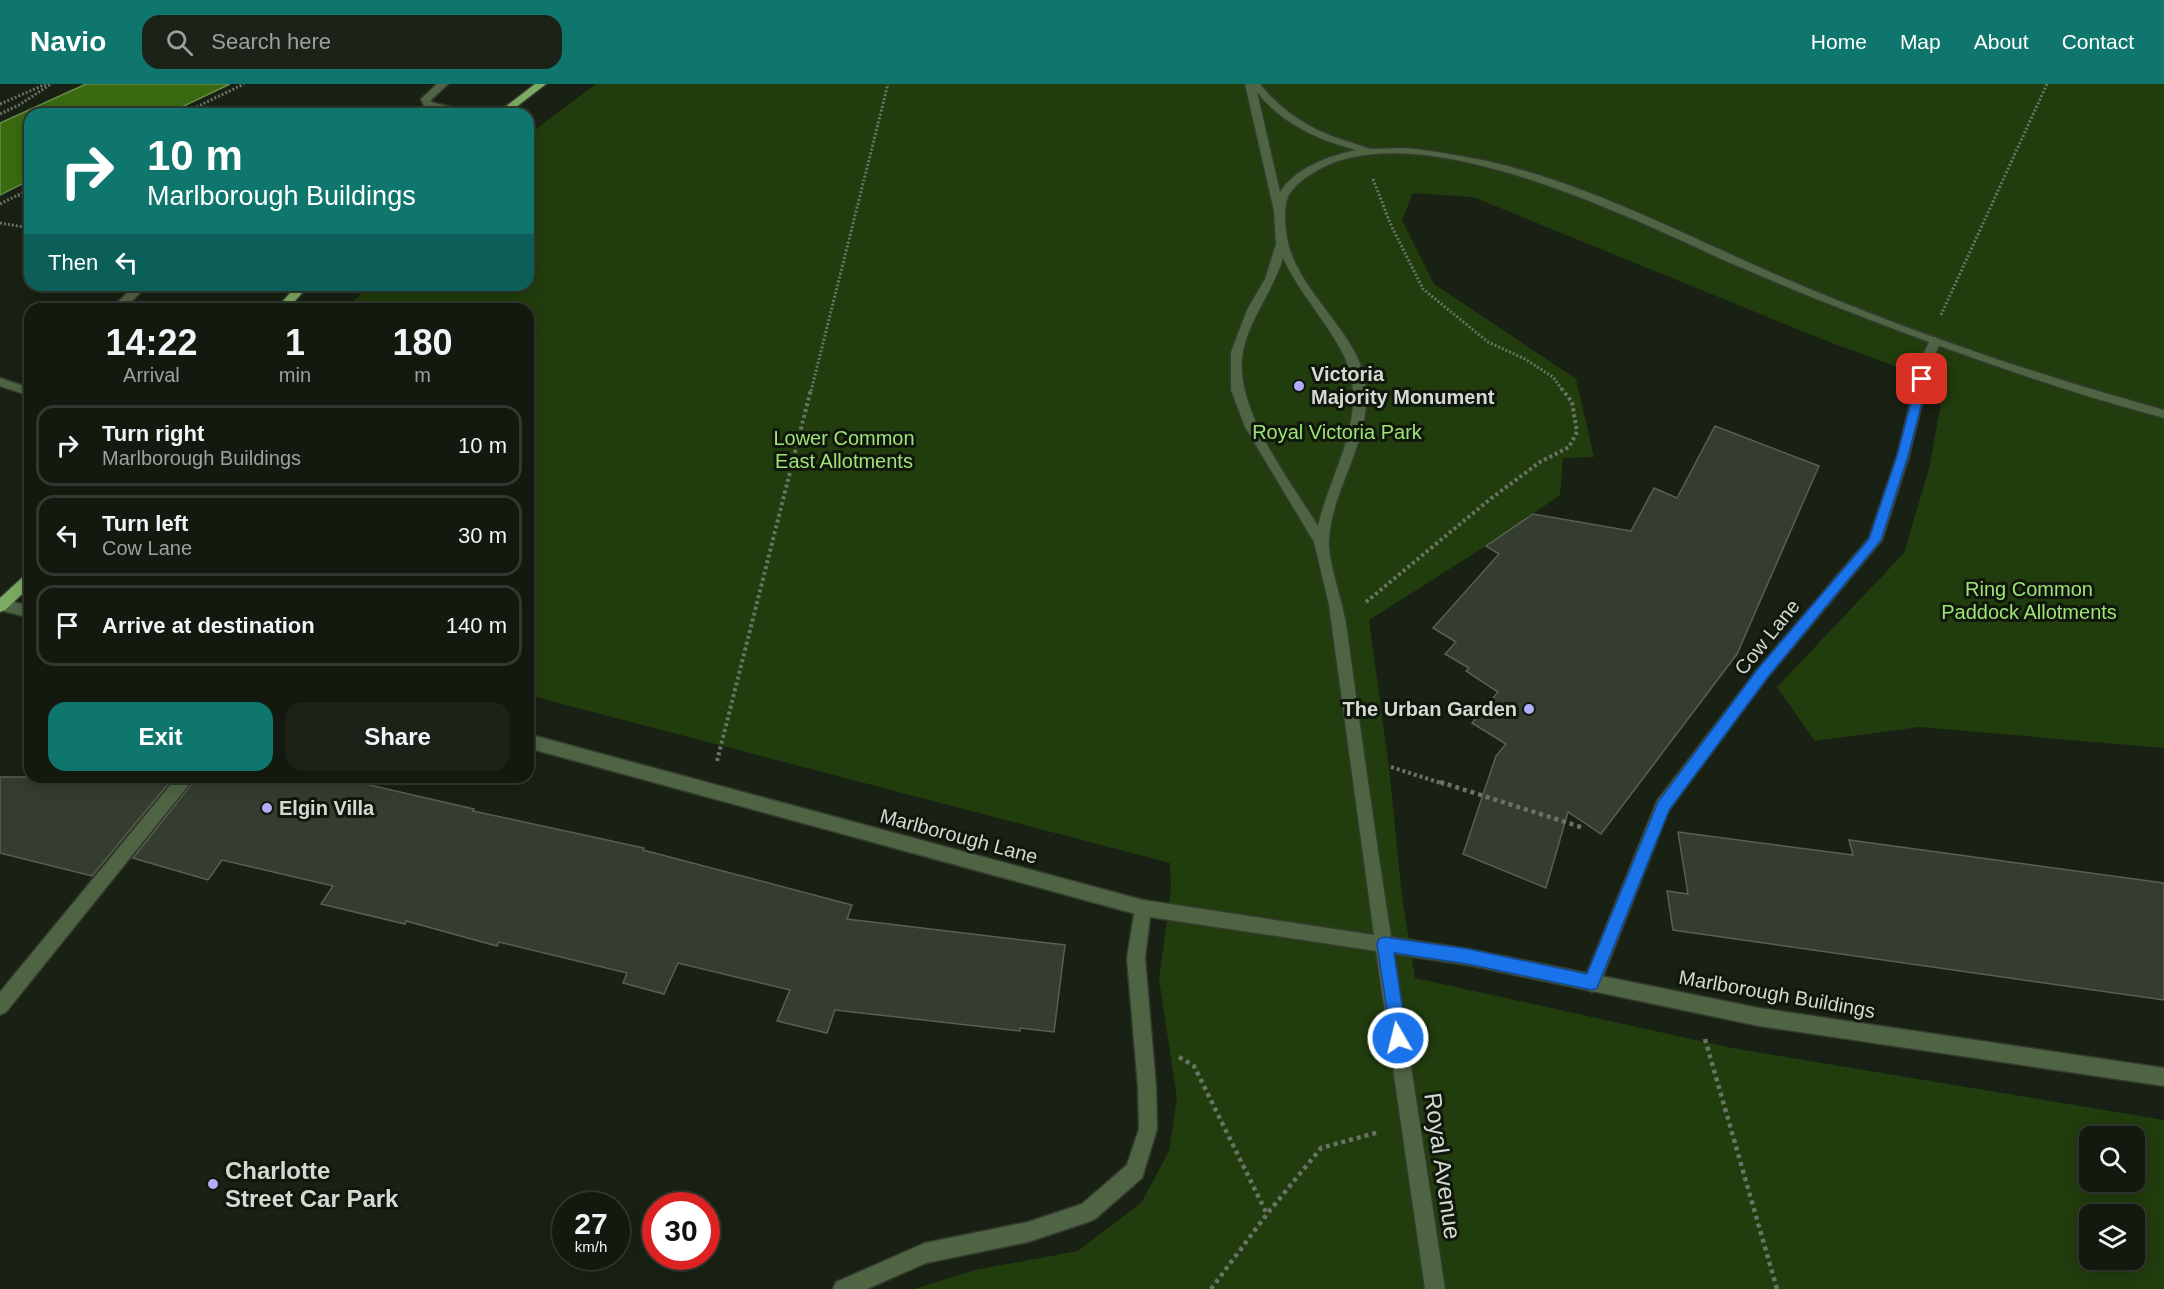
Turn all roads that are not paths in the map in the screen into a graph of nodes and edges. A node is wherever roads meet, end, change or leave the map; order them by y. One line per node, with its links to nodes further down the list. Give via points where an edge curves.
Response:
1 (443, 84): 5 (street, via 426,99 427,104)
2 (541, 84): 6 (main road)
3 (1250, 84): 8 (street)
4 (1255, 84): 7 (street, via 1281,113 1308,129 1343,145)
5 (445, 108)
6 (509, 108)
7 (1372, 151): 8 (street, via 1328,161 1305,174 1287,189); 14 (street, via 1444,156 1498,165 1544,179 1814,295)
8 (1279, 211): 9 (street)
9 (1282, 244): 18 (street, via 1298,279 1348,352 1359,380 1359,417 1351,449 1330,498); 18 (street, via 1271,279 1253,310 1237,352 1237,390 1251,427)
10 (136, 291): 12 (street)
11 (298, 291): 13 (main road)
12 (123, 303)
13 (287, 303)
14 (1935, 341): 17 (street, via 2101,398); 26 (street, Cow Lane, via 1875,540 1762,674 1663,806)
15 (0, 382): 16 (street)
16 (24, 390)
17 (2164, 414)
18 (1322, 542): 25 (street, Royal Avenue, via 1336,605)
19 (24, 585): 20 (main road)
20 (1, 606): 21 (street)
21 (24, 611)
22 (534, 743): 24 (street, Marlborough Lane)
23 (182, 783): 27 (street)
24 (1143, 908): 25 (street, Marlborough Lane); 29 (street, via 1136,958 1148,1129 1135,1171 1088,1212 1028,1232 925,1252)
25 (1384, 944): 26 (street, Marlborough Buildings); 30 (street, Royal Avenue)
26 (1592, 983): 28 (street, Marlborough Buildings, via 1759,1017)
27 (0, 1006)
28 (2164, 1077)
29 (843, 1289)
30 (1435, 1289)

